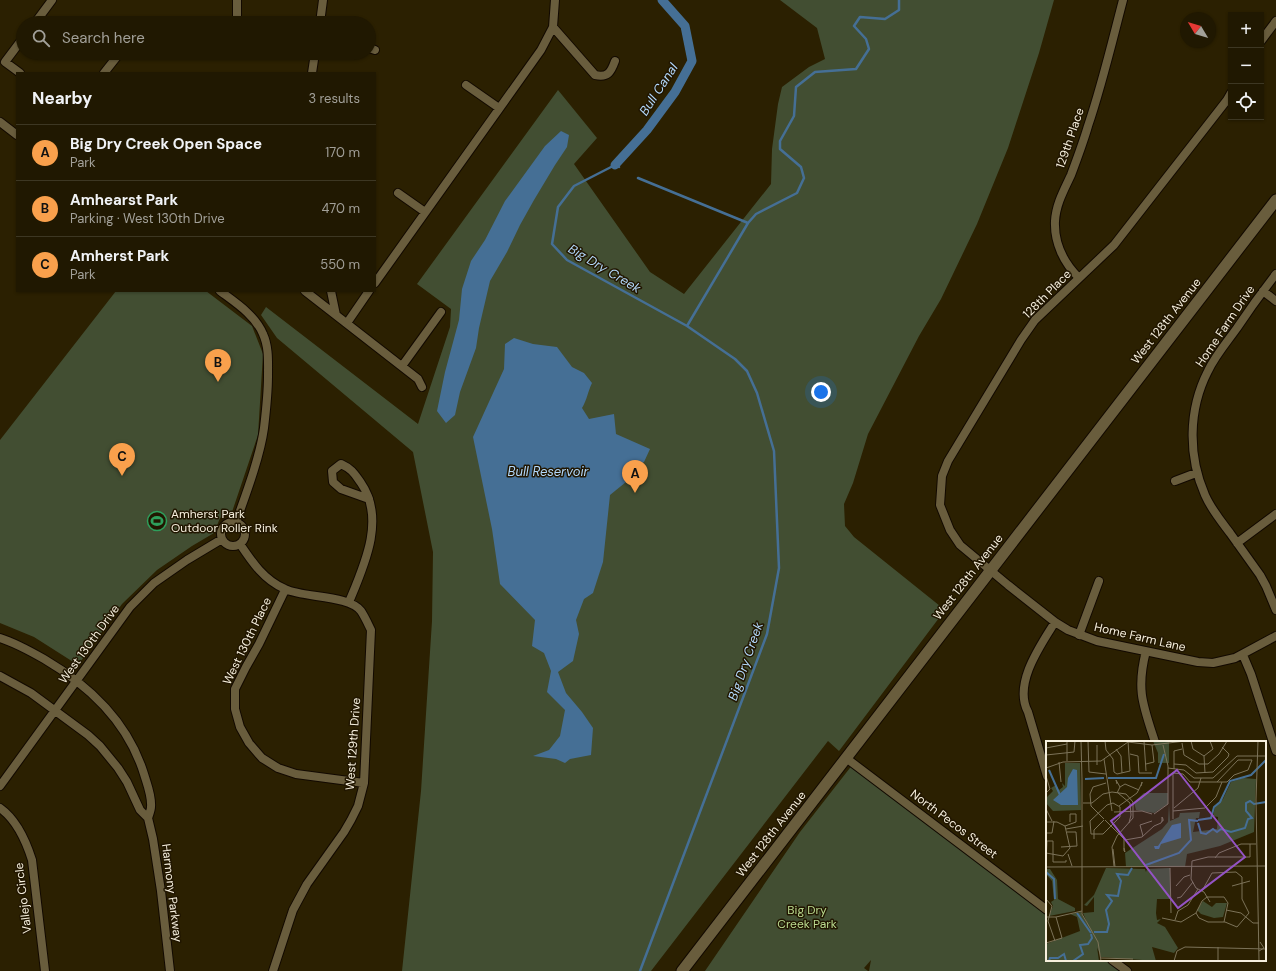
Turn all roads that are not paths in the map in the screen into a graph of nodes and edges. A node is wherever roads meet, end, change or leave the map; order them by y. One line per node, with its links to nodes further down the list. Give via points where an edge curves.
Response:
1 (52, 0): 6 (street)
2 (237, 0): 7 (street)
3 (323, 0): 8 (street)
4 (555, 0): 10 (street)
5 (1123, 0): 28 (street, 129th Place, via 1089,126 1059,202 1055,221 1056,237 1062,254)
6 (40, 16)
7 (237, 16)
8 (321, 16)
9 (1276, 21): 11 (street)
10 (553, 27): 15 (street, via 595,75 609,73); 21 (street, via 541,50)
11 (1264, 37)
12 (16, 47): 16 (street, via 5,62)
13 (114, 60): 17 (street)
14 (314, 60): 18 (street)
15 (615, 60)
16 (19, 72)
17 (105, 72)
18 (312, 72)
19 (466, 85): 21 (street)
20 (1228, 97): 28 (street, 128th Place, via 1114,245)
21 (500, 108): 26 (street)
22 (0, 122): 23 (street)
23 (16, 134)
24 (398, 192): 26 (street)
25 (1276, 200): 49 (main road, West 128th Avenue)
26 (426, 212): 29 (street)
27 (1276, 274): 30 (street, Home Farm Drive)
28 (1079, 278): 49 (street, 128th Place, via 1035,320 1021,340 956,446 942,476 940,505 950,530 960,545)
29 (376, 282)
30 (1263, 291): 35 (street); 41 (street, Home Farm Drive, via 1212,363 1197,398 1193,426)
31 (221, 292): 45 (street, via 257,323 263,333 269,356 264,428)
32 (306, 292): 37 (street)
33 (330, 292): 37 (street)
34 (368, 292): 38 (street)
35 (1276, 301)
36 (441, 312): 39 (street)
37 (336, 315): 38 (street)
38 (347, 323): 39 (street)
39 (402, 366): 40 (street, via 418,379)
40 (422, 387)
41 (1196, 473): 42 (street); 47 (street, Home Farm Drive, via 1210,505)
42 (1175, 481)
43 (368, 499): 43 (street, via 342,489 333,482 332,471 341,464 351,469 366,490); 52 (street, via 373,525 364,566)
44 (1276, 514): 47 (street)
45 (236, 522): 46 (street, via 224,524 220,531); 48 (street, via 245,529 245,537)
46 (222, 539): 48 (street, via 230,546); 61 (street, West 130th Drive, via 154,583 130,607)
47 (1237, 543): 53 (street, Home Farm Drive, via 1266,586)
48 (240, 544): 51 (street, via 267,579)
49 (990, 570): 54 (street, Home Farm Lane); 65 (main road, West 128th Avenue)
50 (1100, 581): 55 (street)
51 (285, 590): 52 (street); 67 (street, West 130th Place, via 235,689 235,709 240,726 249,743 262,758 278,768 296,774)
52 (349, 602): 67 (street, West 129th Drive, via 360,610 371,630)
53 (1276, 610)
54 (1055, 622): 55 (street, Home Farm Lane); 66 (street, via 1033,658 1025,684 1024,705)
55 (1080, 635): 58 (street, Home Farm Lane)
56 (1276, 636): 59 (street, Home Farm Lane)
57 (0, 638): 61 (street, Harmony Parkway, via 29,650)
58 (1146, 651): 59 (street, Home Farm Lane, via 1213,663); 63 (street, via 1140,689)
59 (1243, 655): 64 (street)
60 (0, 676): 62 (street, Harmony Parkway, via 31,693)
61 (77, 680): 62 (street, West 130th Drive); 70 (street, Harmony Parkway, via 98,698 131,742 140,761 150,796)
62 (56, 711): 68 (street, West 130th Drive); 70 (street, Harmony Parkway, via 100,746 118,768 140,810)
63 (1155, 741)
64 (1276, 751)
65 (846, 758): 71 (street, North Pecos Street); 76 (main road, West 128th Avenue)
66 (1046, 773)
67 (364, 783): 75 (street, West 129th Drive, via 351,820 311,878 293,910)
68 (0, 786)
69 (0, 808): 73 (street, Vallejo Circle, via 19,829 32,860)
70 (148, 818): 74 (street, Harmony Parkway, via 161,891)
71 (1046, 909)
72 (1113, 961): 77 (street)
73 (45, 971)
74 (170, 971)
75 (273, 971)
76 (682, 971)
77 (1127, 971)

